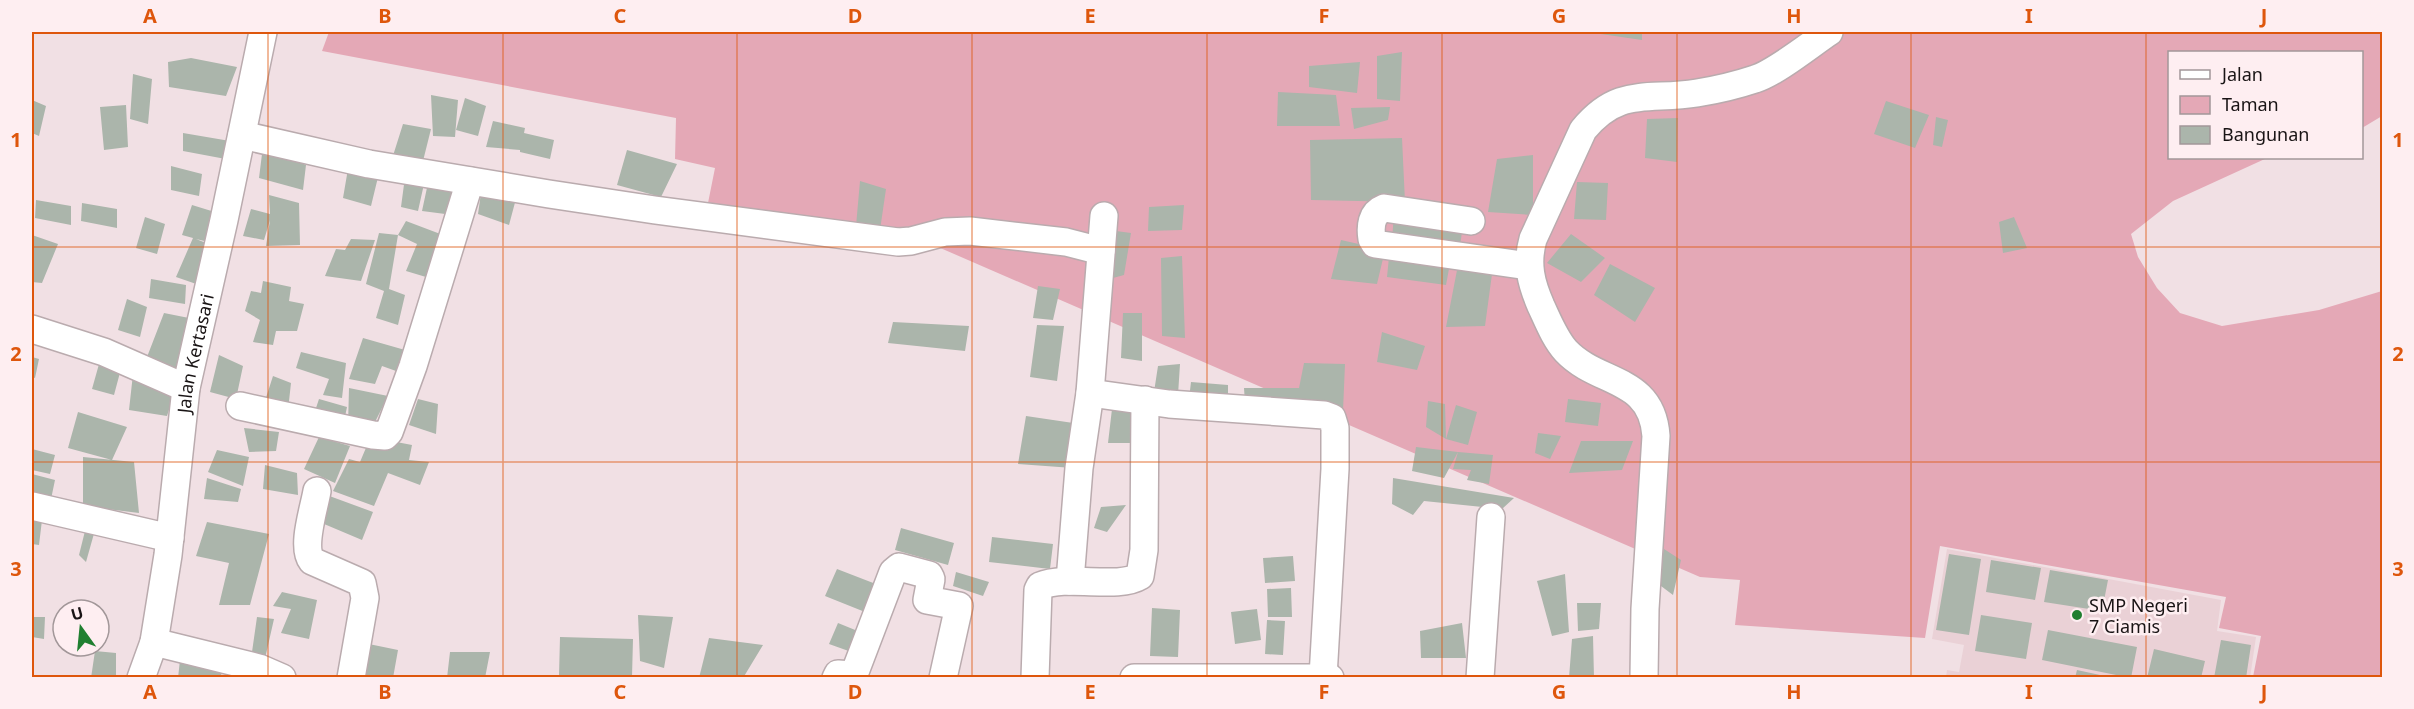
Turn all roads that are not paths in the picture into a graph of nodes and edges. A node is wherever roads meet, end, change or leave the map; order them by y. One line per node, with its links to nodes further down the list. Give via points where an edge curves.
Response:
1 (263, 32): 3 (street, Jalan Kertasari)
2 (1829, 32): 8 (street, via 1758,78 1697,93 1623,99 1595,116 1583,130 1533,239)
3 (242, 135): 4 (street, via 369,164); 10 (street, Jalan Kertasari)
4 (470, 181): 7 (street, via 898,242 969,231 1066,242); 13 (street, via 413,366 385,436)
5 (1104, 216): 7 (street)
6 (1471, 221): 8 (street, via 1384,208 1373,217 1372,239 1375,244)
7 (1101, 251): 11 (street)
8 (1529, 266): 30 (street, via 1537,297 1566,351 1627,385 1642,398 1655,422)
9 (32, 329): 10 (street, via 104,352)
10 (186, 388): 17 (street, Jalan Kertasari)
11 (1090, 393): 12 (street); 18 (street, via 1078,468)
12 (1145, 400): 18 (street, via 1144,550 1140,576 1128,580); 21 (street, via 1324,416 1333,420 1335,469)
13 (240, 406)
14 (317, 491): 24 (street, via 308,555 312,561 362,583 365,589)
15 (32, 506): 17 (street)
16 (1491, 517): 29 (street)
17 (170, 538): 19 (street, Jalan Kertasari)
18 (1070, 581): 27 (street, via 1042,585 1038,590)
19 (154, 642): 22 (street, Jalan Kertasari); 23 (street, via 260,668)
20 (1166, 677): 21 (street); 28 (street)
21 (1327, 677)
22 (141, 678)
23 (282, 678)
24 (351, 678)
25 (836, 678): 26 (street, via 840,673 855,672 893,572 899,567 929,574 927,600 959,606)
26 (943, 678)
27 (1035, 678)
28 (1134, 678)
29 (1480, 678)
30 (1644, 678)

